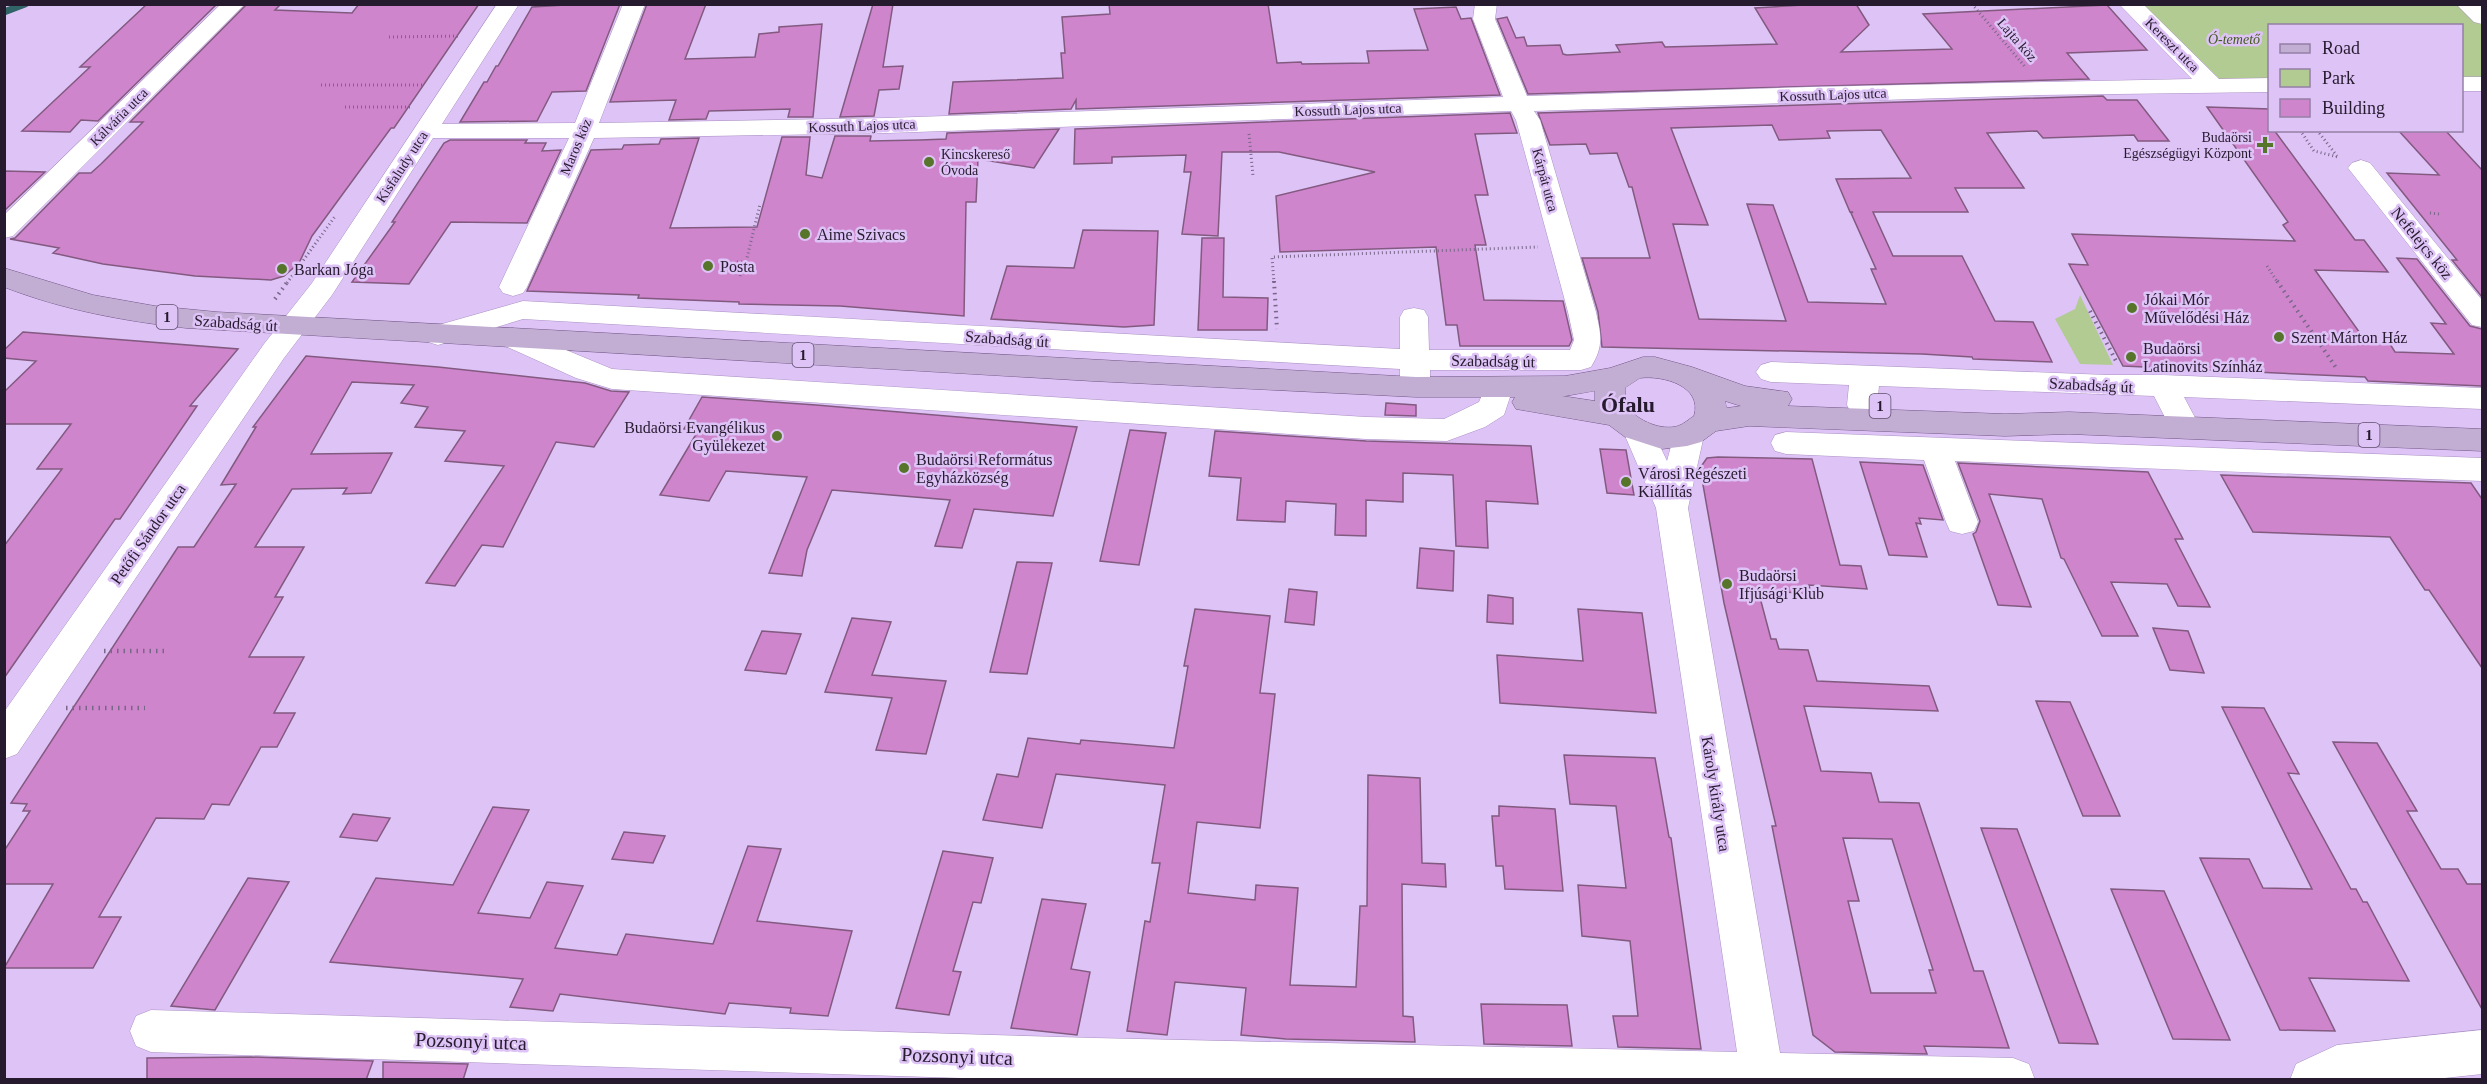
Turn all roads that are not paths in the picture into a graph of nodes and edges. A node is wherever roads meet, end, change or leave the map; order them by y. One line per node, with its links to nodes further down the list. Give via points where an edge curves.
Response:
1 (234, 4): 16 (street, Kálvária utca)
2 (508, 4): 13 (street, Kisfaludy utca)
3 (634, 4): 14 (street, Maros köz)
4 (1486, 4): 12 (street, Kárpát utca, via 1484,19)
5 (2130, 4): 11 (street, Kereszt utca)
6 (2467, 4): 7 (street)
7 (2482, 17)
8 (2463, 84): 9 (street)
9 (2482, 84)
10 (2268, 85): 11 (street, Kossuth Lajos utca)
11 (2213, 86): 12 (street, Kossuth Lajos utca)
12 (1518, 104): 14 (street, Kossuth Lajos utca); 25 (street, Kárpát utca, via 1528,120 1588,340)
13 (426, 131): 14 (street, Kossuth Lajos utca); 21 (street, Kisfaludy utca)
14 (583, 132): 18 (street, Maros köz)
15 (2350, 162): 20 (street, Nefelejcs köz)
16 (4, 230)
17 (4, 277): 21 (main road, Szabadság út / 1, via 78,301 144,314)
18 (513, 287)
19 (1414, 316): 27 (street)
20 (2482, 318)
21 (293, 327): 22 (main road, Szabadság út / 1); 48 (street, Petőfi Sándor utca)
22 (438, 335): 23 (main road, Szabadság út / 1); 24 (street, Szabadság út, via 523,310)
23 (513, 338): 24 (main road, Szabadság út / 1); 35 (street, Szabadság út, via 588,373 612,379)
24 (1097, 358): 27 (main road, Szabadság út / 1); 27 (street, Szabadság út, via 1279,353); 35 (street)
25 (1581, 360): 27 (street, Szabadság út)
26 (1771, 372): 28 (street, Szabadság út)
27 (1415, 373): 29 (main road, Szabadság út / 1, via 1565,386); 32 (main road, Szabadság út / 1)
28 (1861, 374): 31 (street, Szabadság út); 34 (street)
29 (1617, 377): 30 (main road, 1, via 1633,369 1653,367 1675,370); 36 (main road, via 1610,388 1612,408)
30 (1694, 380): 34 (main road, 1, via 1744,396); 39 (main road, via 1712,405)
31 (2163, 385): 33 (street, Szabadság út); 38 (street)
32 (1495, 397): 35 (street, Szabadság út, via 1493,406 1447,430); 36 (main road, Szabadság út / 1)
33 (2482, 399)
34 (1862, 405): 37 (main road, 1, via 2001,412)
35 (1080, 409)
36 (1628, 423): 39 (main road, 1, via 1664,437); 46 (street, Károly király utca)
37 (2069, 423): 38 (main road, 1); 41 (main road, 1, via 2005,425)
38 (2185, 427): 40 (main road, 1)
39 (1698, 428): 41 (main road, 1, via 1749,415); 46 (street, Károly király utca)
40 (2254, 430): 42 (main road, 1); 44 (street)
41 (1934, 439): 43 (street); 44 (street); 47 (street)
42 (2482, 441)
43 (1786, 443)
44 (2240, 460): 45 (street)
45 (2482, 470)
46 (1672, 508): 52 (street, Károly király utca)
47 (1962, 522)
48 (4, 743)
49 (151, 1030): 51 (street, Pozsonyi utca)
50 (2482, 1052): 54 (street, via 2337,1067)
51 (1093, 1070): 52 (street, Pozsonyi utca)
52 (1764, 1078): 53 (street, Pozsonyi utca)
53 (2013, 1080)
54 (2312, 1080)

